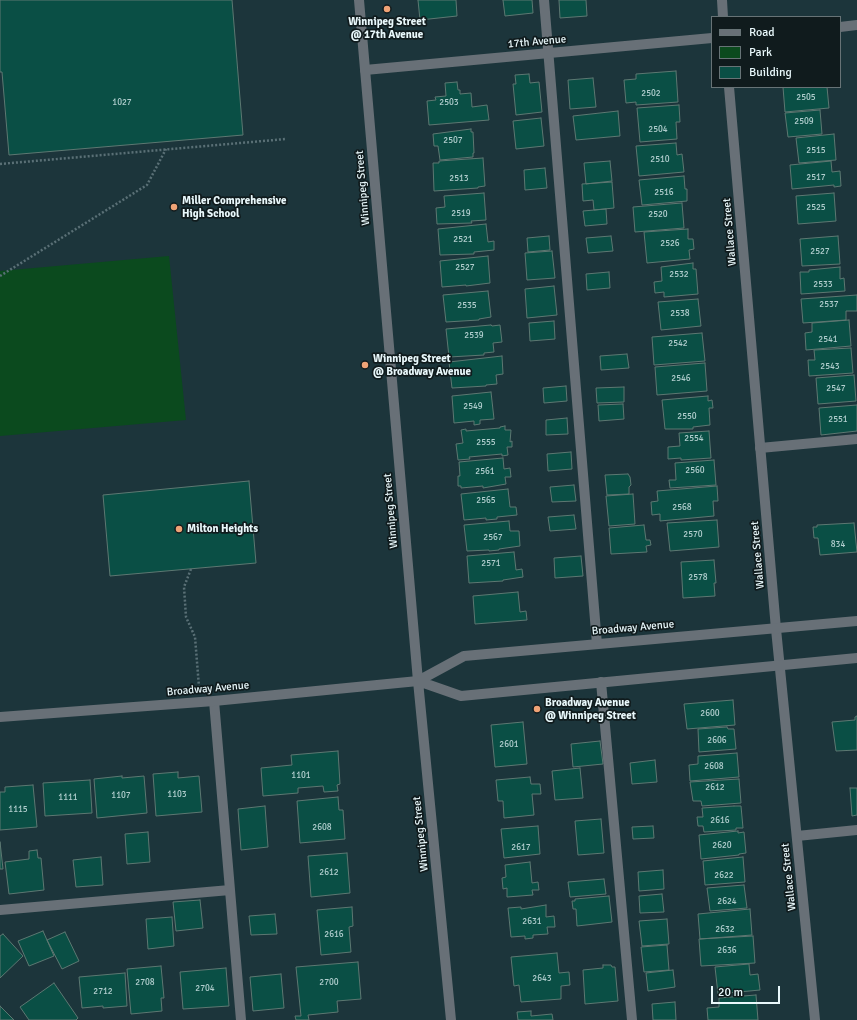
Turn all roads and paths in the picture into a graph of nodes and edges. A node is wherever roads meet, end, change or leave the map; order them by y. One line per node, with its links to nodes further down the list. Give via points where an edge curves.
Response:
1 (359, 0): 9 (street, Winnipeg Street)
2 (544, 0): 8 (street)
3 (722, 0): 4 (street)
4 (723, 16)
5 (857, 25): 6 (street)
6 (841, 27)
7 (711, 38): 8 (street, 17th Avenue)
8 (549, 53): 9 (street, 17th Avenue); 20 (street)
9 (365, 70): 23 (street, Winnipeg Street)
10 (729, 88): 16 (street, Wallace Street)
11 (286, 139): 12 (path)
12 (166, 150): 13 (path); 14 (path, via 148,185)
13 (0, 164)
14 (0, 276)
15 (857, 439): 16 (street)
16 (760, 448): 19 (street, Wallace Street)
17 (191, 569): 26 (path, via 184,587 186,617 195,637)
18 (857, 621): 19 (street, Broadway Avenue)
19 (776, 629): 20 (street, Broadway Avenue); 22 (street, Wallace Street)
20 (597, 644): 23 (street, Broadway Avenue, via 464,656)
21 (857, 658): 22 (street, Broadway Avenue)
22 (780, 665): 24 (street, Broadway Avenue); 29 (street, Wallace Street)
23 (418, 681): 24 (street, Broadway Avenue, via 461,696); 25 (street, Broadway Avenue); 33 (street, Winnipeg Street)
24 (601, 682): 34 (street)
25 (214, 701): 26 (street, Broadway Avenue); 30 (street)
26 (201, 702): 27 (street, Broadway Avenue)
27 (0, 717)
28 (857, 830): 29 (street)
29 (797, 836): 35 (street, Wallace Street)
30 (230, 890): 31 (street); 32 (street)
31 (0, 910)
32 (241, 1020)
33 (451, 1020)
34 (632, 1020)
35 (815, 1020)

